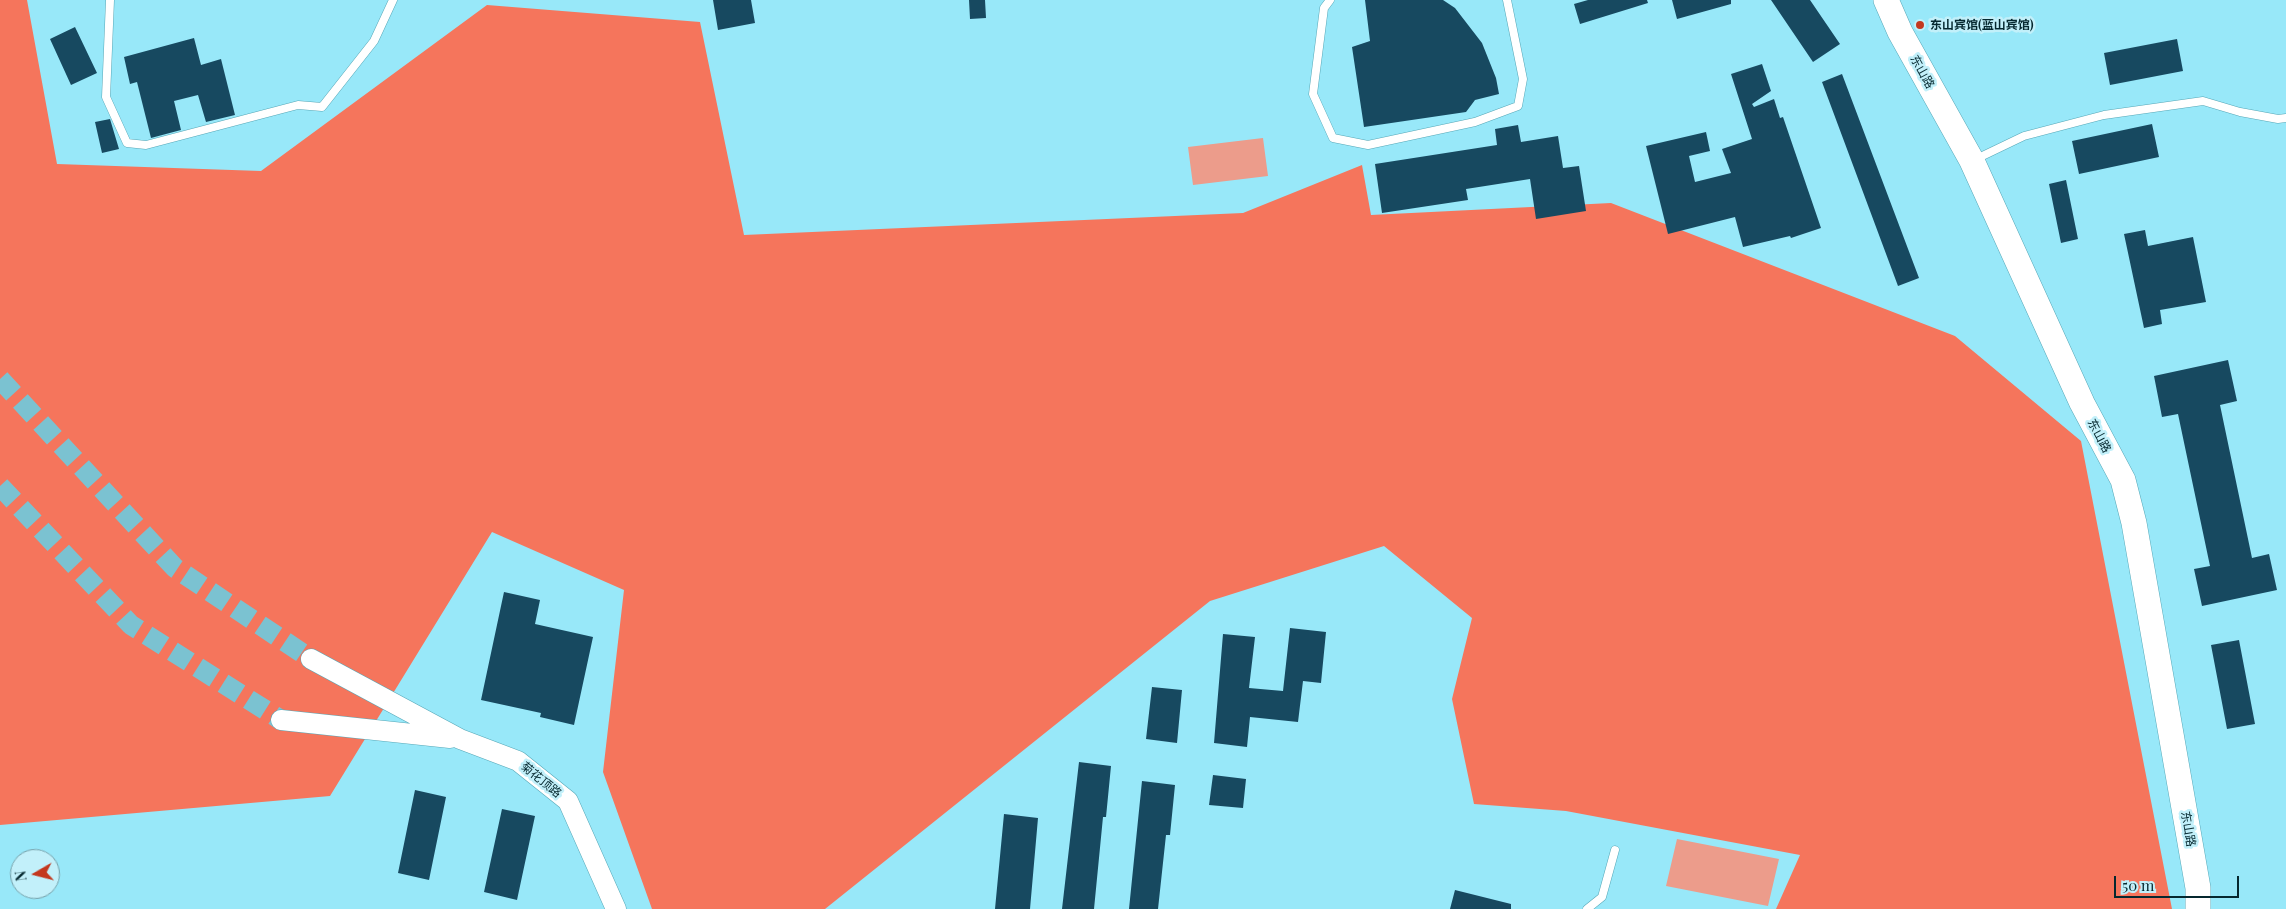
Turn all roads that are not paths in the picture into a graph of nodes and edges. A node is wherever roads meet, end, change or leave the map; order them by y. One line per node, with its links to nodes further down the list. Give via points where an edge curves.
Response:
1 (110, 0): 2 (lane, via 106,96 128,142 146,145 298,105 322,107 374,41)
2 (393, 0)
3 (1330, 0): 4 (lane, via 1324,8 1313,94 1333,138 1368,145 1474,122 1518,106 1523,79)
4 (1507, 0)
5 (1886, 0): 7 (main road, 东山路, via 1900,32)
6 (2286, 118): 7 (lane, via 2240,112 2203,100 2104,115 2024,136)
7 (1972, 161): 12 (main road, 东山路, via 2082,403 2123,480 2134,522)
8 (311, 659): 10 (street, 菊花顶路)
9 (281, 720): 10 (street, 菊花顶路)
10 (460, 739): 13 (street, 菊花顶路, via 518,761 568,801)
11 (1615, 850): 14 (lane, via 1602,897)
12 (2199, 902)
13 (616, 909)
14 (1587, 909)

